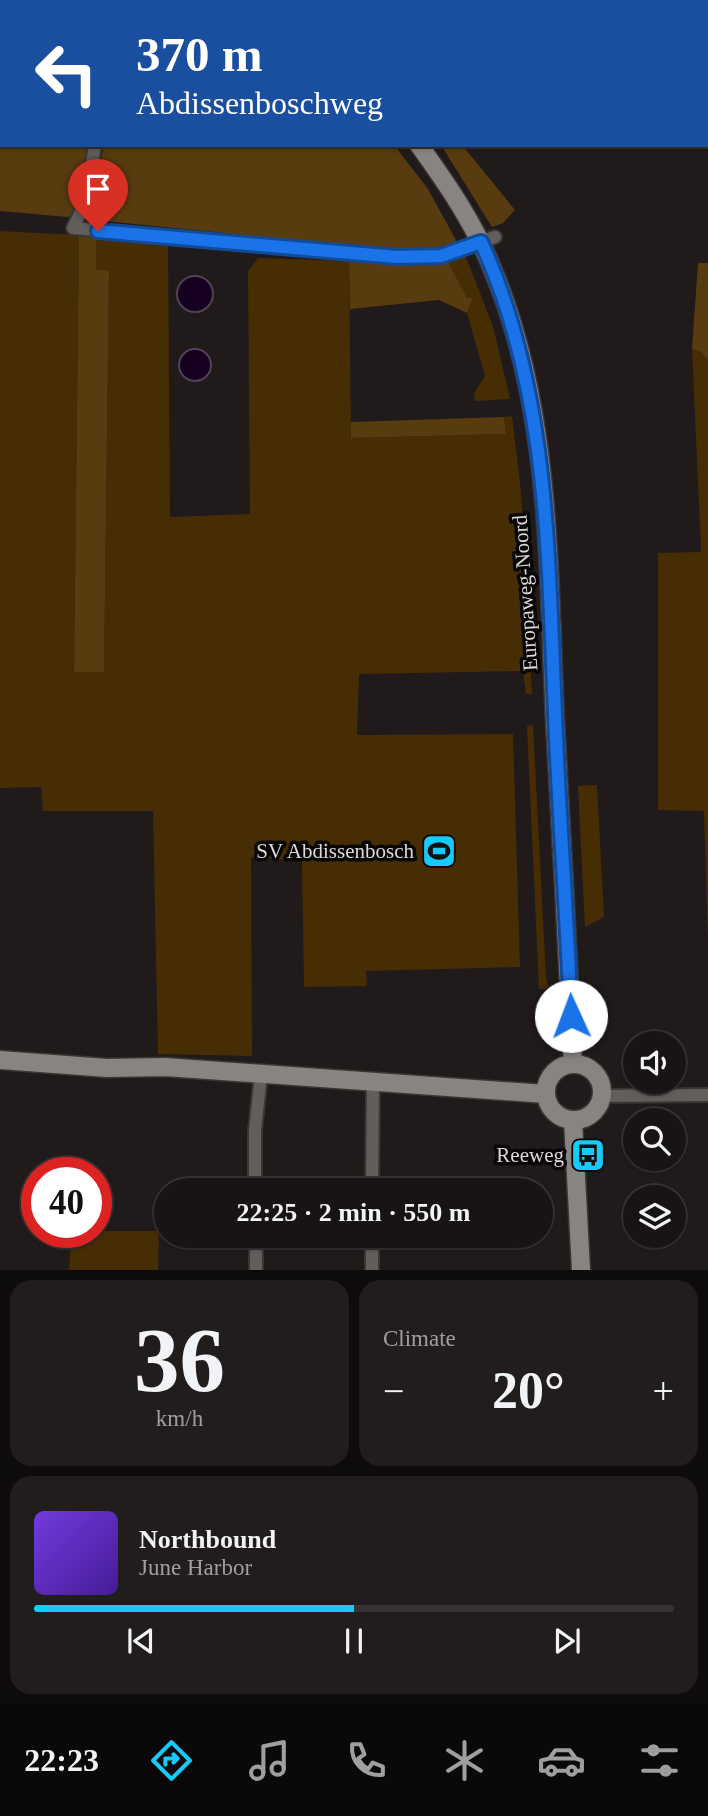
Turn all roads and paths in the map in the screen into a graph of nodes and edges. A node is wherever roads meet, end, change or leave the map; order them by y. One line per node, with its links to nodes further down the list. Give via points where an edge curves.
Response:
1 (95, 147): 3 (street, via 86,201 73,228 397,257 441,256)
2 (420, 147): 3 (street, Europaweg-Noord)
3 (488, 240): 5 (street, Europaweg-Noord, via 533,409 539,458)
4 (0, 1060): 6 (street)
5 (573, 1064): 8 (street, via 556,1070); 10 (street, via 595,1073)
6 (261, 1075): 7 (street); 12 (street)
7 (373, 1084): 8 (street); 13 (street)
8 (547, 1094): 11 (street, via 558,1115)
9 (708, 1095): 10 (street)
10 (601, 1096): 11 (street, via 595,1111)
11 (573, 1120): 18 (street)
12 (255, 1178)
13 (373, 1178)
14 (256, 1248): 16 (street)
15 (372, 1248): 17 (street)
16 (256, 1270)
17 (372, 1270)
18 (581, 1270)

